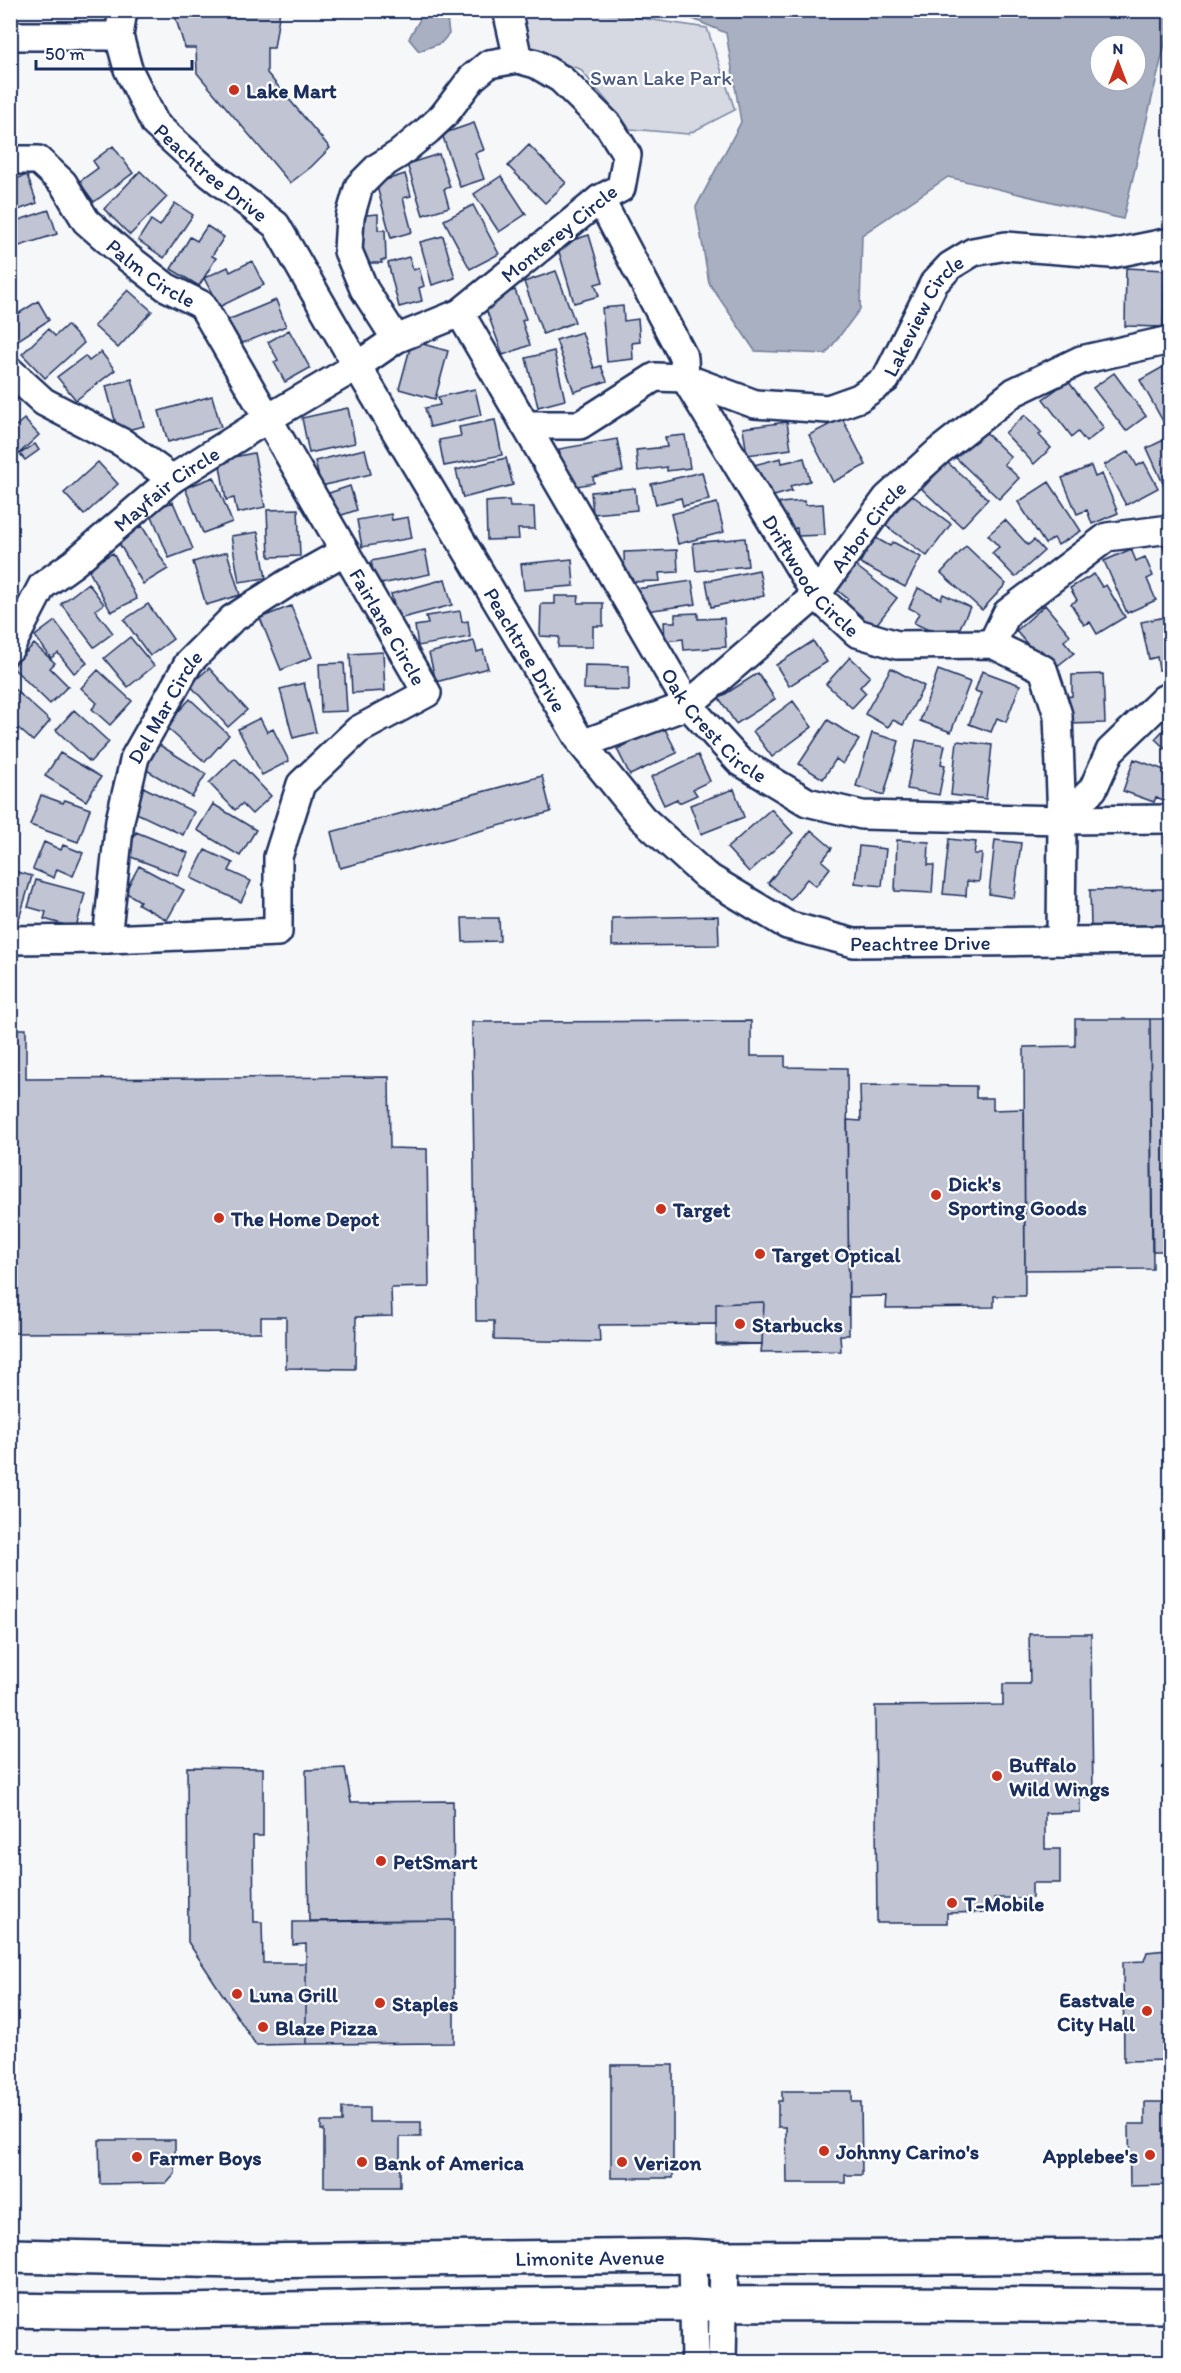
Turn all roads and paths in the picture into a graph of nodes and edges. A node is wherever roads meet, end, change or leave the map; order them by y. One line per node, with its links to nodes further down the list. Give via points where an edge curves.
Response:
1 (507, 10): 4 (street)
2 (121, 23): 3 (street); 11 (street, Peachtree Drive, via 128,69 155,124 210,174 276,225)
3 (10, 36)
4 (518, 58): 6 (street, Monterey Circle, via 561,79 609,126 627,155 621,188); 9 (street, via 489,64 428,130 378,166 358,186 350,217 348,251 364,289)
5 (10, 160): 14 (street, Palm Circle, via 38,160 63,183 86,221 127,257 166,287 202,304)
6 (600, 199): 8 (street, Monterey Circle); 13 (street, Driftwood Circle, via 684,358)
7 (1170, 242): 13 (street, Lakeview Circle, via 1111,254 1006,246 973,252 950,266 934,284 886,379 859,398 828,409 755,404)
8 (460, 313): 9 (street, Monterey Circle); 15 (street, Oak Crest Circle)
9 (396, 339): 11 (street, Monterey Circle)
10 (1170, 340): 19 (street, Arbor Circle, via 1081,360 1014,393 939,451 887,498)
11 (357, 366): 14 (street, Mayfair Circle); 24 (street, Peachtree Drive)
12 (10, 371): 16 (street, via 44,402 123,443)
13 (685, 378): 15 (street, Lakeview Circle, via 655,377 580,424); 19 (street, Driftwood Circle)
14 (267, 419): 16 (street, Mayfair Circle); 18 (street, Fairlane Circle)
15 (525, 425): 23 (street, Oak Crest Circle)
16 (172, 479): 21 (street, Mayfair Circle, via 42,586)
17 (1170, 529): 20 (street, via 1107,537 1007,613)
18 (345, 551): 27 (street, Del Mar Circle, via 232,619 189,662 135,758 120,820); 27 (street, Fairlane Circle, via 427,693 358,730 301,784 278,858 278,932)
19 (816, 595): 20 (street, Driftwood Circle, via 857,633 897,645); 23 (street, Arbor Circle)
20 (992, 644): 26 (street, Driftwood Circle, via 1043,669 1058,715)
21 (10, 648)
22 (1170, 697): 26 (street, via 1110,751 1093,789)
23 (688, 705): 24 (street, Arbor Circle); 26 (street, Oak Crest Circle, via 739,760 807,802 862,815)
24 (582, 744): 30 (street, Peachtree Drive, via 642,818 706,876 787,925 854,943)
25 (1170, 819): 26 (street, Oak Crest Circle)
26 (1062, 820): 30 (street, Driftwood Circle)
27 (107, 939): 28 (street)
28 (10, 940)
29 (1170, 940): 30 (street, Peachtree Drive)
30 (1061, 941)
31 (10, 2256): 33 (main road, Limonite Avenue, via 237,2261)
32 (1170, 2256): 33 (main road, Limonite Avenue)
33 (708, 2257): 34 (street); 35 (street)
34 (724, 2304): 35 (main road); 36 (main road); 39 (street)
35 (692, 2305): 37 (main road, via 169,2313); 38 (street)
36 (1170, 2306)
37 (10, 2310)
38 (694, 2362)
39 (722, 2362)

